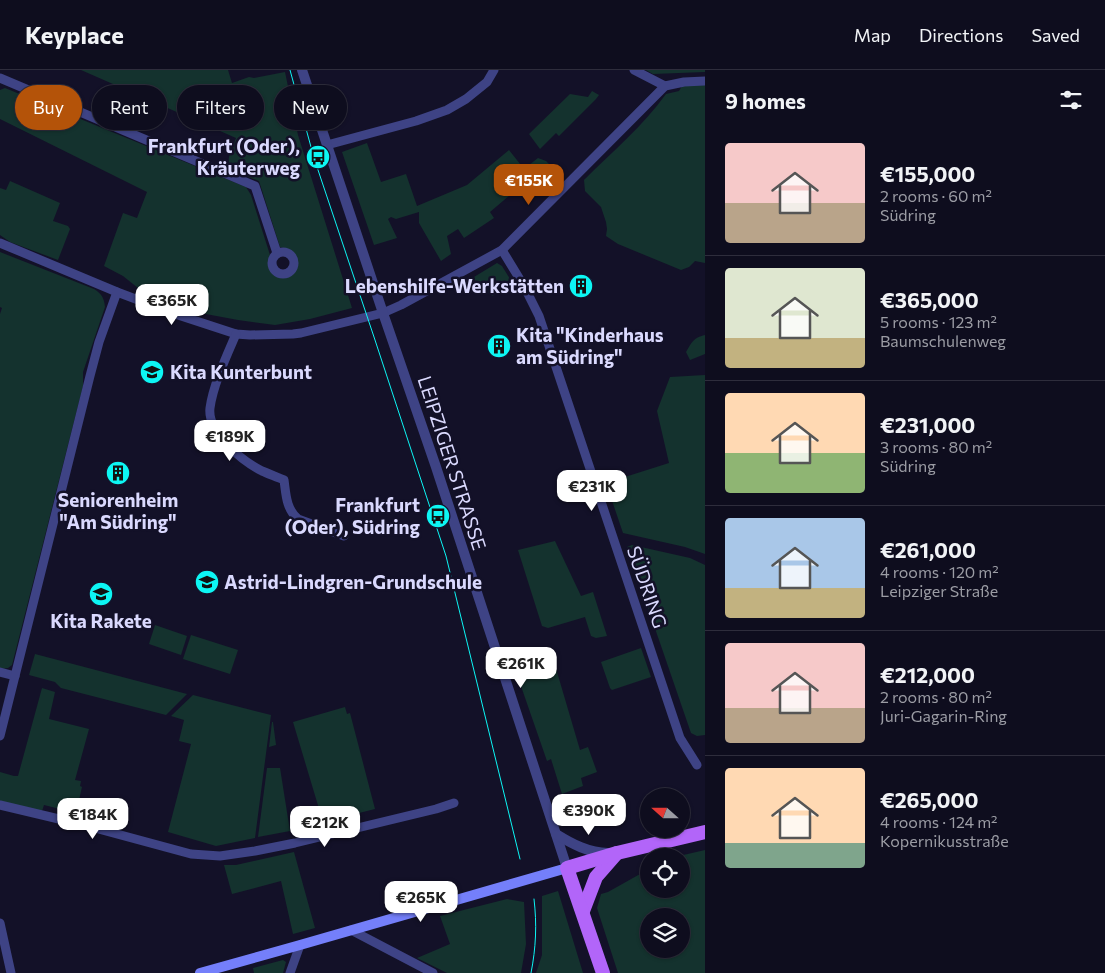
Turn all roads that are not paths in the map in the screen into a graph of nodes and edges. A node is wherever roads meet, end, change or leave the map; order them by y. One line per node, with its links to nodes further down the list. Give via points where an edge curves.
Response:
1 (302, 70): 7 (street, LEIPZIGER STRASSE)
2 (494, 70): 7 (street, via 487,82 447,110)
3 (634, 70): 6 (street)
4 (0, 78): 10 (street, via 255,186)
5 (705, 81): 6 (street)
6 (665, 86): 9 (street)
7 (327, 145): 12 (street, LEIPZIGER STRASSE)
8 (0, 243): 11 (street)
9 (502, 250): 12 (street); 18 (street, SÜDRING, via 539,316 680,738)
10 (277, 253)
11 (117, 292): 13 (street); 16 (street, via 99,342)
12 (383, 313): 13 (street, via 293,334); 22 (street, LEIPZIGER STRASSE)
13 (236, 334): 14 (street, via 214,392 211,420 228,445 245,459 284,480 293,515)
14 (344, 536)
15 (0, 672): 16 (street)
16 (15, 676): 17 (street)
17 (0, 736)
18 (697, 765)
19 (454, 803): 20 (street, via 301,842 220,856 191,854)
20 (0, 805)
21 (705, 832): 23 (main road)
22 (556, 834): 23 (street, via 599,853); 24 (street, LEIPZIGER STRASSE)
23 (617, 853): 24 (main road); 25 (main road, via 596,877)
24 (567, 868): 25 (main road); 27 (main road)
25 (583, 911): 33 (main road)
26 (0, 923): 29 (street)
27 (351, 930): 28 (main road); 32 (street)
28 (300, 946): 30 (main road); 31 (street)
29 (11, 973)
30 (200, 973)
31 (290, 973)
32 (433, 973)
33 (603, 973)

